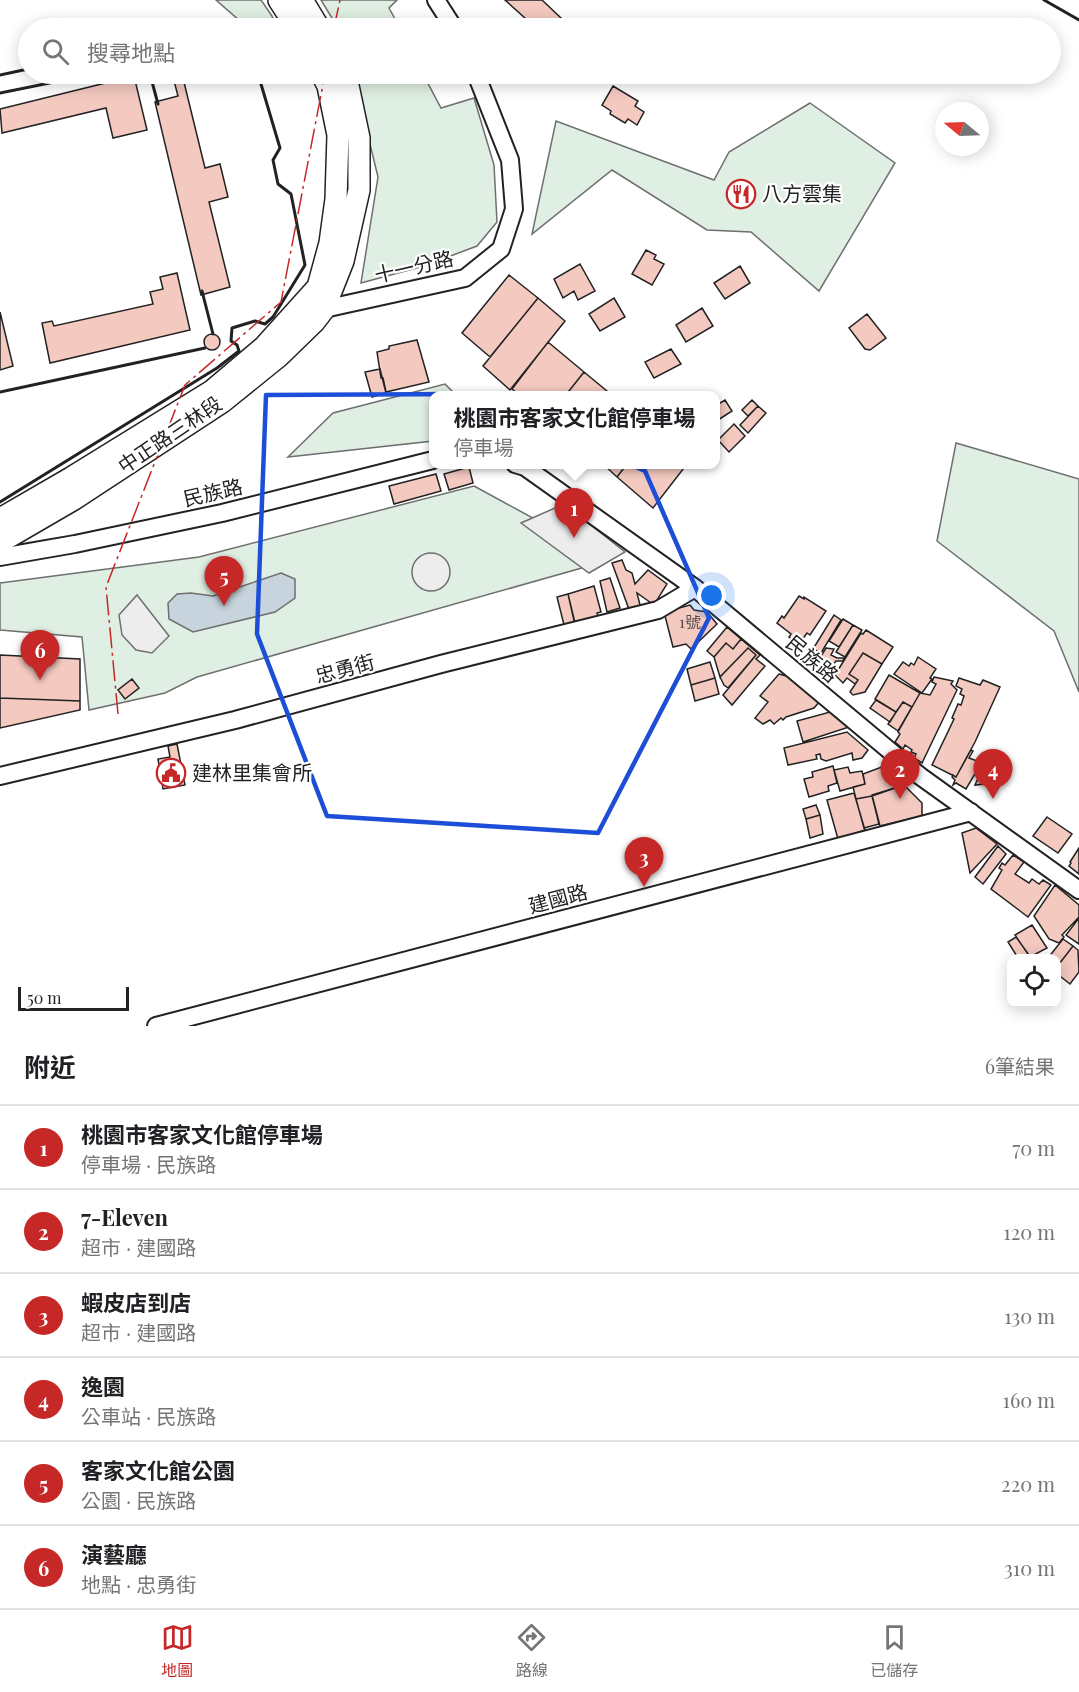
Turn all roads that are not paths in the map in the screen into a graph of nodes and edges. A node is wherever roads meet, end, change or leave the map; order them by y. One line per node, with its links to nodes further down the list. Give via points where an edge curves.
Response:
1 (279, 0): 4 (main road)
2 (302, 0): 5 (main road)
3 (436, 0): 6 (street)
4 (291, 18)
5 (313, 18)
6 (448, 18)
7 (327, 84): 13 (main road, 中正路三林段, via 338,135 335,210 318,287 264,347 212,391)
8 (348, 84): 10 (main road, 中正路三林段, via 359,138 359,190 343,261)
9 (480, 84): 10 (street, 十一分路, via 510,160 514,208 501,249 465,278)
10 (324, 309): 14 (main road, 中正路三林段, via 279,356 222,402 74,499)
11 (429, 461): 15 (street, 民族路, via 222,513)
12 (528, 469): 16 (street, 民族路)
13 (0, 519)
14 (0, 542)
15 (0, 557)
16 (695, 588): 17 (street, 忠勇街, via 658,610 235,720); 18 (street, 民族路, via 920,776)
17 (0, 776)
18 (971, 812): 19 (street, 民族路); 20 (street, 建國路)
19 (1079, 890)
20 (156, 1026)

